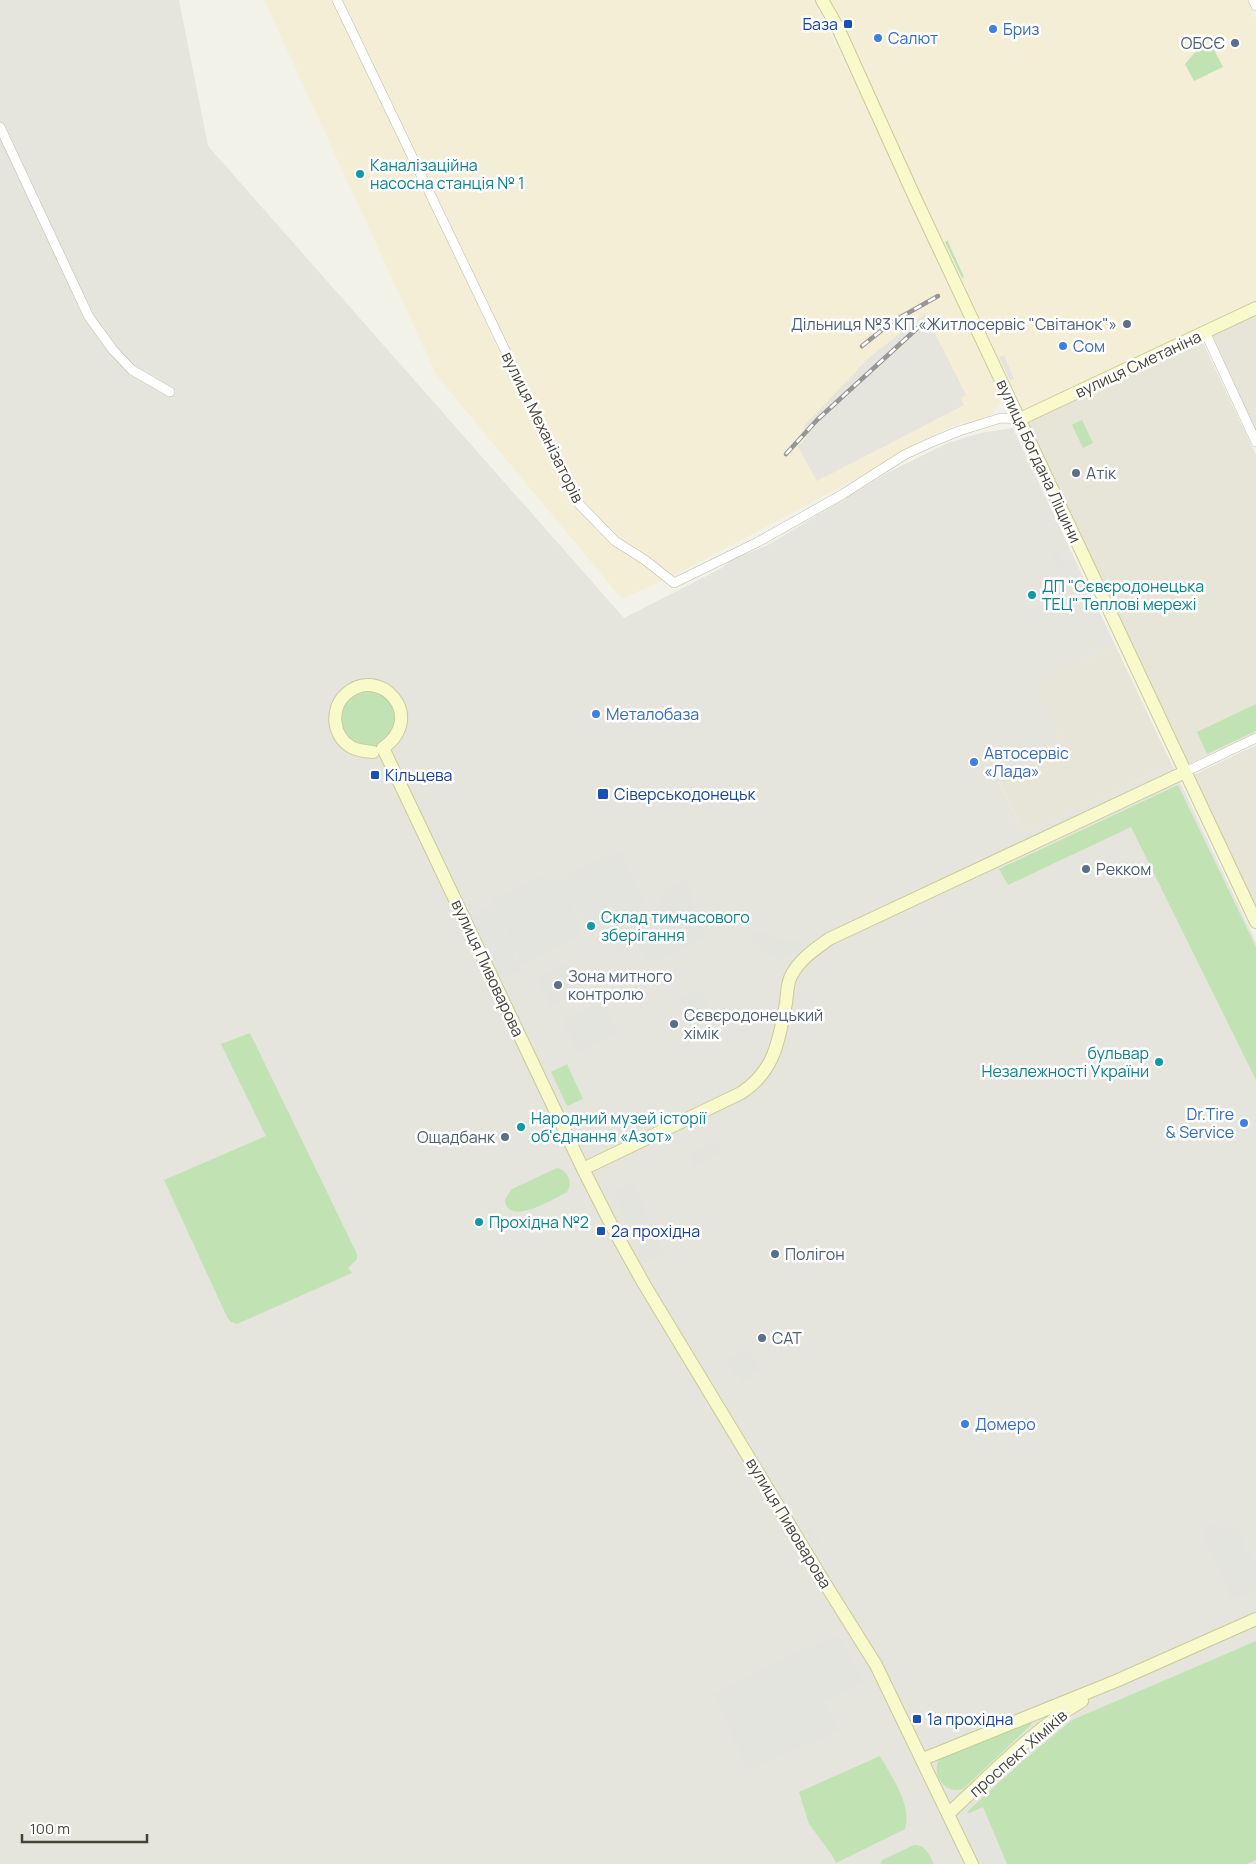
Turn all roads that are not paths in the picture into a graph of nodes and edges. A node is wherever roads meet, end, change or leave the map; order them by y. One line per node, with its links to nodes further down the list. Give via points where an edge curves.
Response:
1 (337, 0): 9 (street, вулиця Механізаторів, via 579,504 615,541 674,583 758,542 932,442 1001,418)
2 (822, 0): 9 (street, вулиця Богдана Ліщини, via 838,28)
3 (1253, 0): 4 (street)
4 (1256, 6)
5 (0, 127): 8 (street, via 89,317 132,370)
6 (1256, 308): 7 (street, вулиця Сметаніна)
7 (1205, 332): 9 (street, вулиця Сметаніна); 10 (street)
8 (170, 392)
9 (1020, 419): 13 (street, вулиця Богдана Ліщини)
10 (1256, 442)
11 (1256, 738): 13 (street)
12 (378, 750): 12 (street, via 397,736 401,726 400,709 384,689 369,685 357,687 340,700 335,715 336,726 349,746 359,751); 15 (street, вулиця Пивоварова, via 393,768)
13 (1185, 772): 14 (street, вулиця Богдана Ліщини); 15 (street, via 829,939 803,958 790,978 774,1056 754,1085 742,1094)
14 (1256, 922)
15 (583, 1169): 18 (street, вулиця Пивоварова, via 644,1284 876,1664)
16 (1256, 1620): 17 (street, проспект Хіміків)
17 (1116, 1681): 18 (street, проспект Хіміків); 19 (street, проспект Хіміків, via 1062,1712)
18 (923, 1759): 19 (street, вулиця Пивоварова)
19 (948, 1814): 20 (street, вулиця Пивоварова)
20 (972, 1864)

